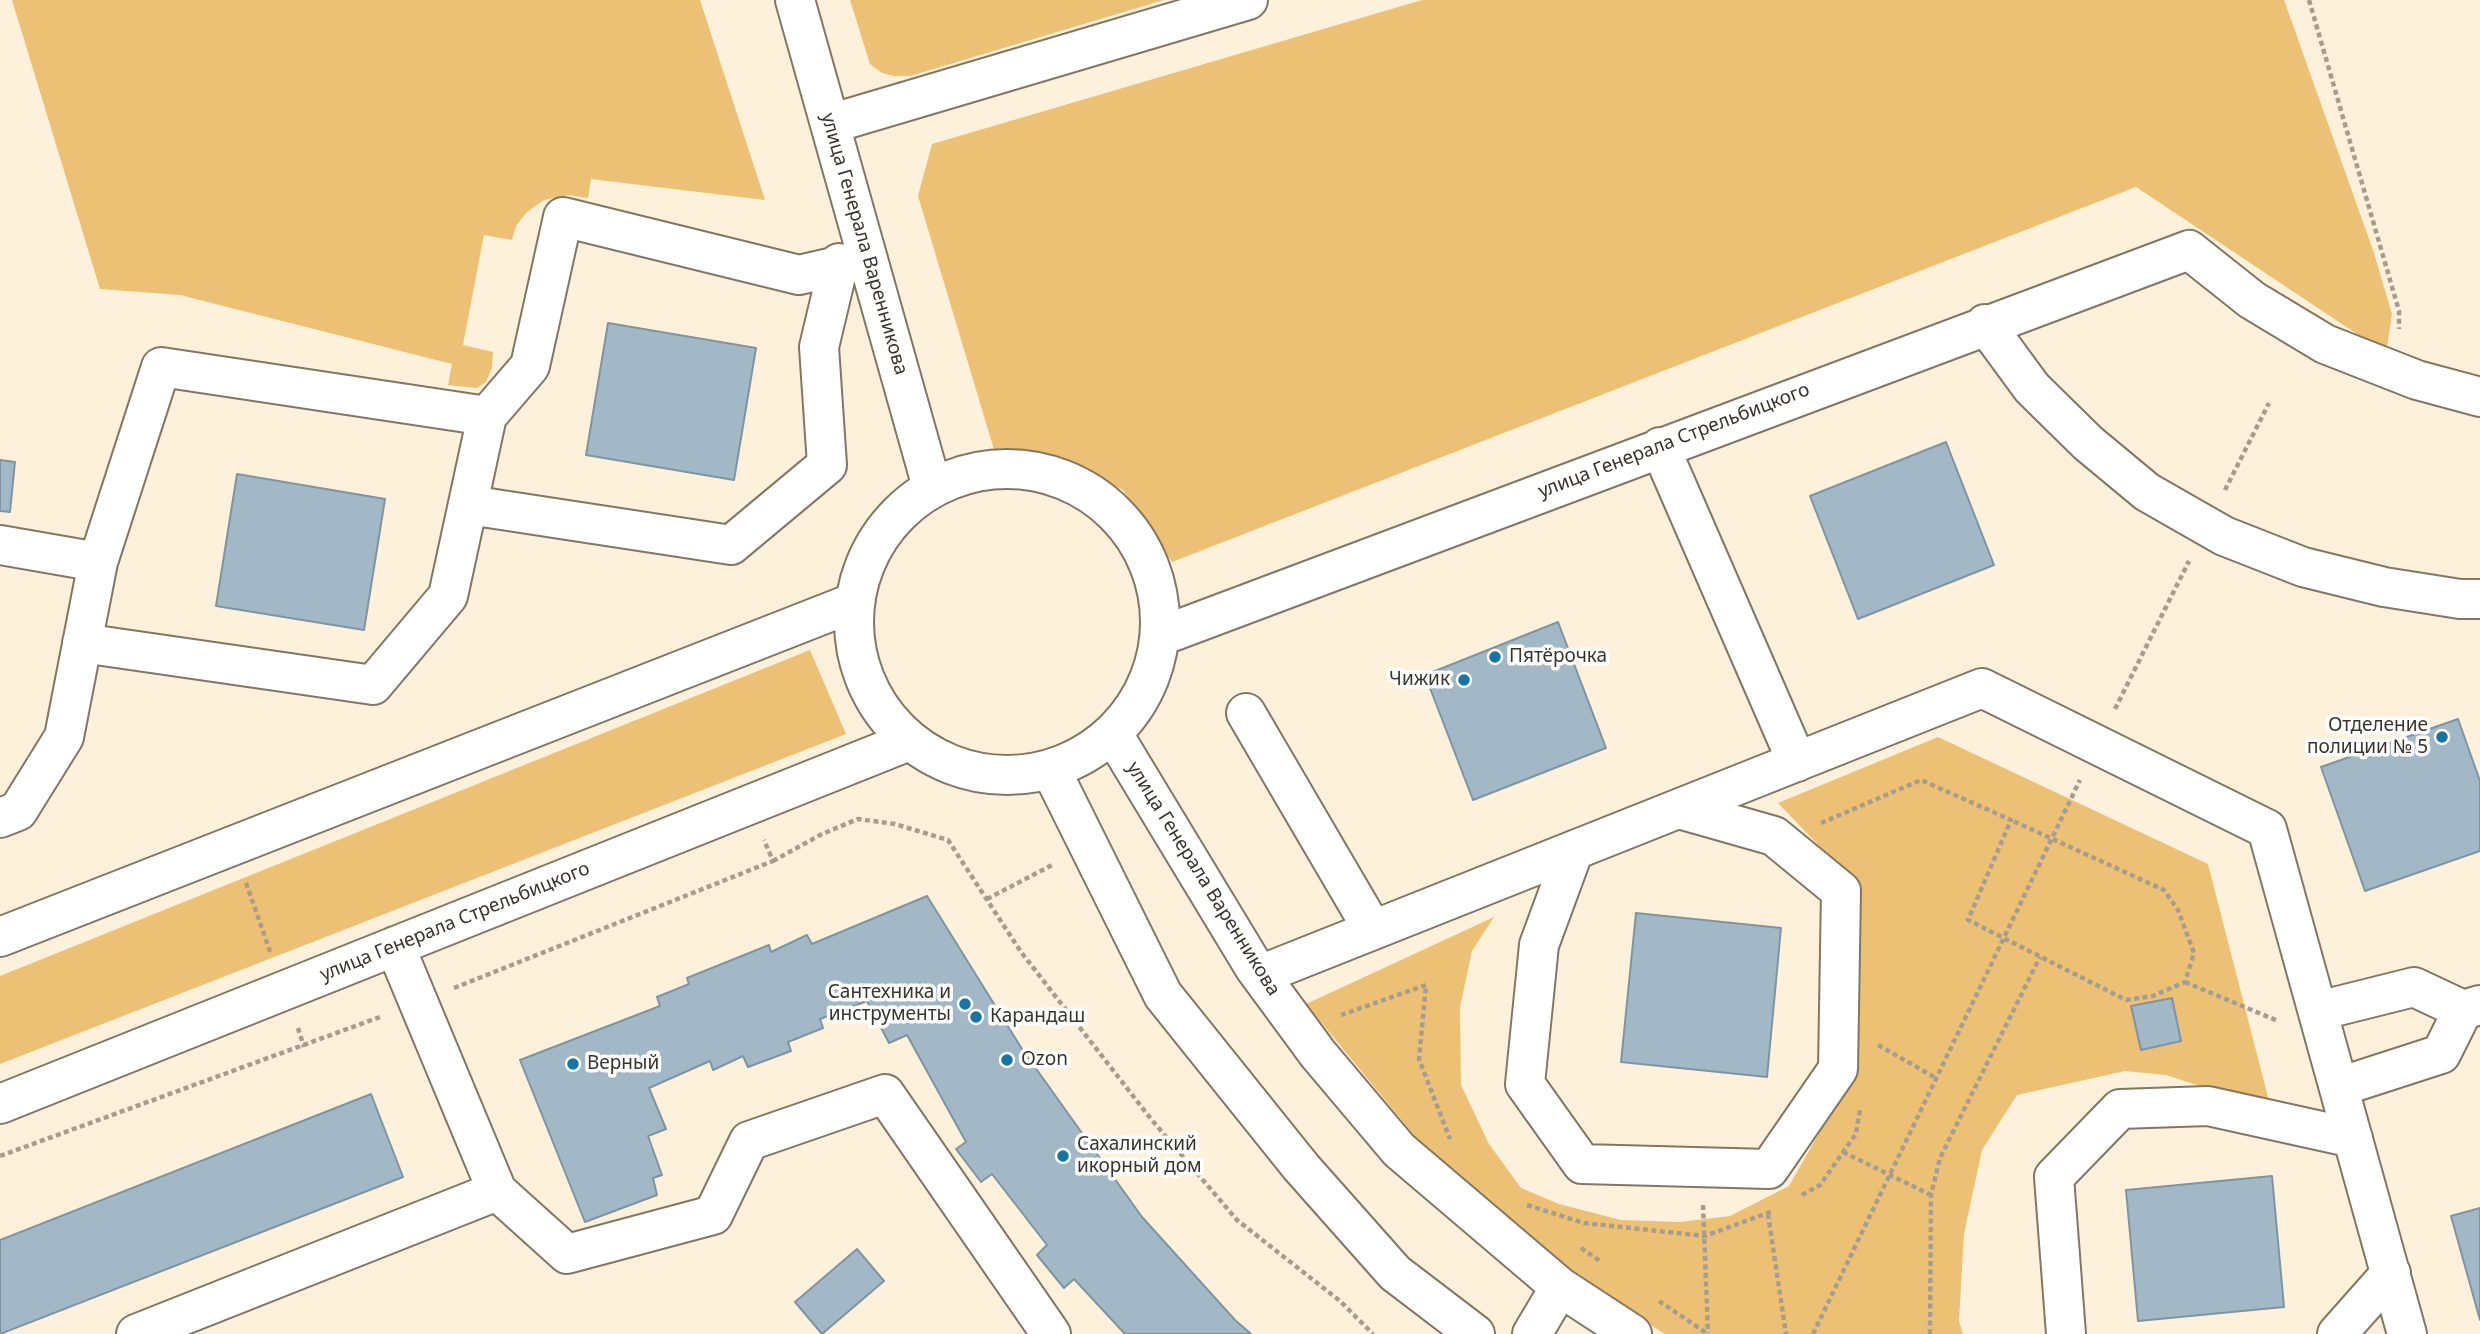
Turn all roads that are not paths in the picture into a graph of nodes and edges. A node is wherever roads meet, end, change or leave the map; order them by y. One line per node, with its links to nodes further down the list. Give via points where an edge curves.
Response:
1 (795, 0): 3 (street, улица Генерала Варенникова)
2 (1240, 1): 3 (street)
3 (830, 124): 4 (street, улица Генерала Варенникова)
4 (854, 261): 7 (street, via 799,275 563,217 530,366); 9 (street, улица Генерала Варенникова); 10 (street, via 819,347 827,466 732,545)
5 (1985, 324): 6 (street, улица Генерала Стрельбицкого, via 2189,250 2252,300 2315,338 2417,380); 8 (street, улица Генерала Стрельбицкого); 13 (street, via 2032,388 2088,443 2147,492 2207,526 2303,567 2384,587)
6 (2480, 397)
7 (487, 416): 10 (street); 12 (street, via 161,367)
8 (1660, 446): 15 (street, улица Генерала Стрельбицкого); 20 (street)
9 (932, 487): 14 (street, via 895,517 868,556); 15 (street, via 977,471 1024,468 1070,481 1110,507 1140,544 1158,588)
10 (468, 505): 16 (street, via 448,596 373,685)
11 (0, 545): 12 (street)
12 (98, 562): 16 (street)
13 (2480, 599)
14 (855, 602): 19 (street, via 855,642 865,681 884,713); 26 (street)
15 (1161, 636): 18 (street, via 1153,672 1136,706)
16 (82, 643): 23 (street, via 64,737 18,811)
17 (1246, 713): 25 (street)
18 (1113, 734): 21 (street, via 1084,756); 28 (street, улица Генерала Варенникова)
19 (909, 741): 21 (street, via 952,766 1001,776); 27 (street, улица Генерала Стрельбицкого)
20 (1797, 762): 22 (street); 30 (street, via 1982,688 2267,829)
21 (1051, 770): 39 (street, via 1163,995 1301,1167 1395,1273)
22 (1679, 808): 24 (street); 24 (street, via 1774,836 1841,891 1838,1069 1769,1169 1582,1164 1525,1084 1539,945)
23 (0, 818)
24 (1574, 850): 25 (street)
25 (1373, 930): 28 (street)
26 (0, 937)
27 (395, 946): 32 (street, улица Генерала Стрельбицкого); 34 (street)
28 (1260, 975): 36 (street, улица Генерала Варенникова, via 1318,1054 1399,1150)
29 (2472, 1008): 30 (street, via 2414,987); 31 (street, via 2441,1054)
30 (2322, 1026): 31 (street)
31 (2339, 1087): 33 (street)
32 (0, 1104)
33 (2353, 1138): 35 (street); 42 (street, via 2208,1105 2120,1109 2054,1177)
34 (497, 1191): 37 (street); 38 (street, via 567,1254 713,1215 749,1141 885,1094)
35 (2391, 1273): 43 (street); 44 (street)
36 (1560, 1287): 40 (street); 41 (street, улица Генерала Варенникова)
37 (136, 1334)
38 (1051, 1334)
39 (1475, 1334)
40 (1532, 1334)
41 (1632, 1334)
42 (2066, 1334)
43 (2337, 1334)
44 (2407, 1334)

